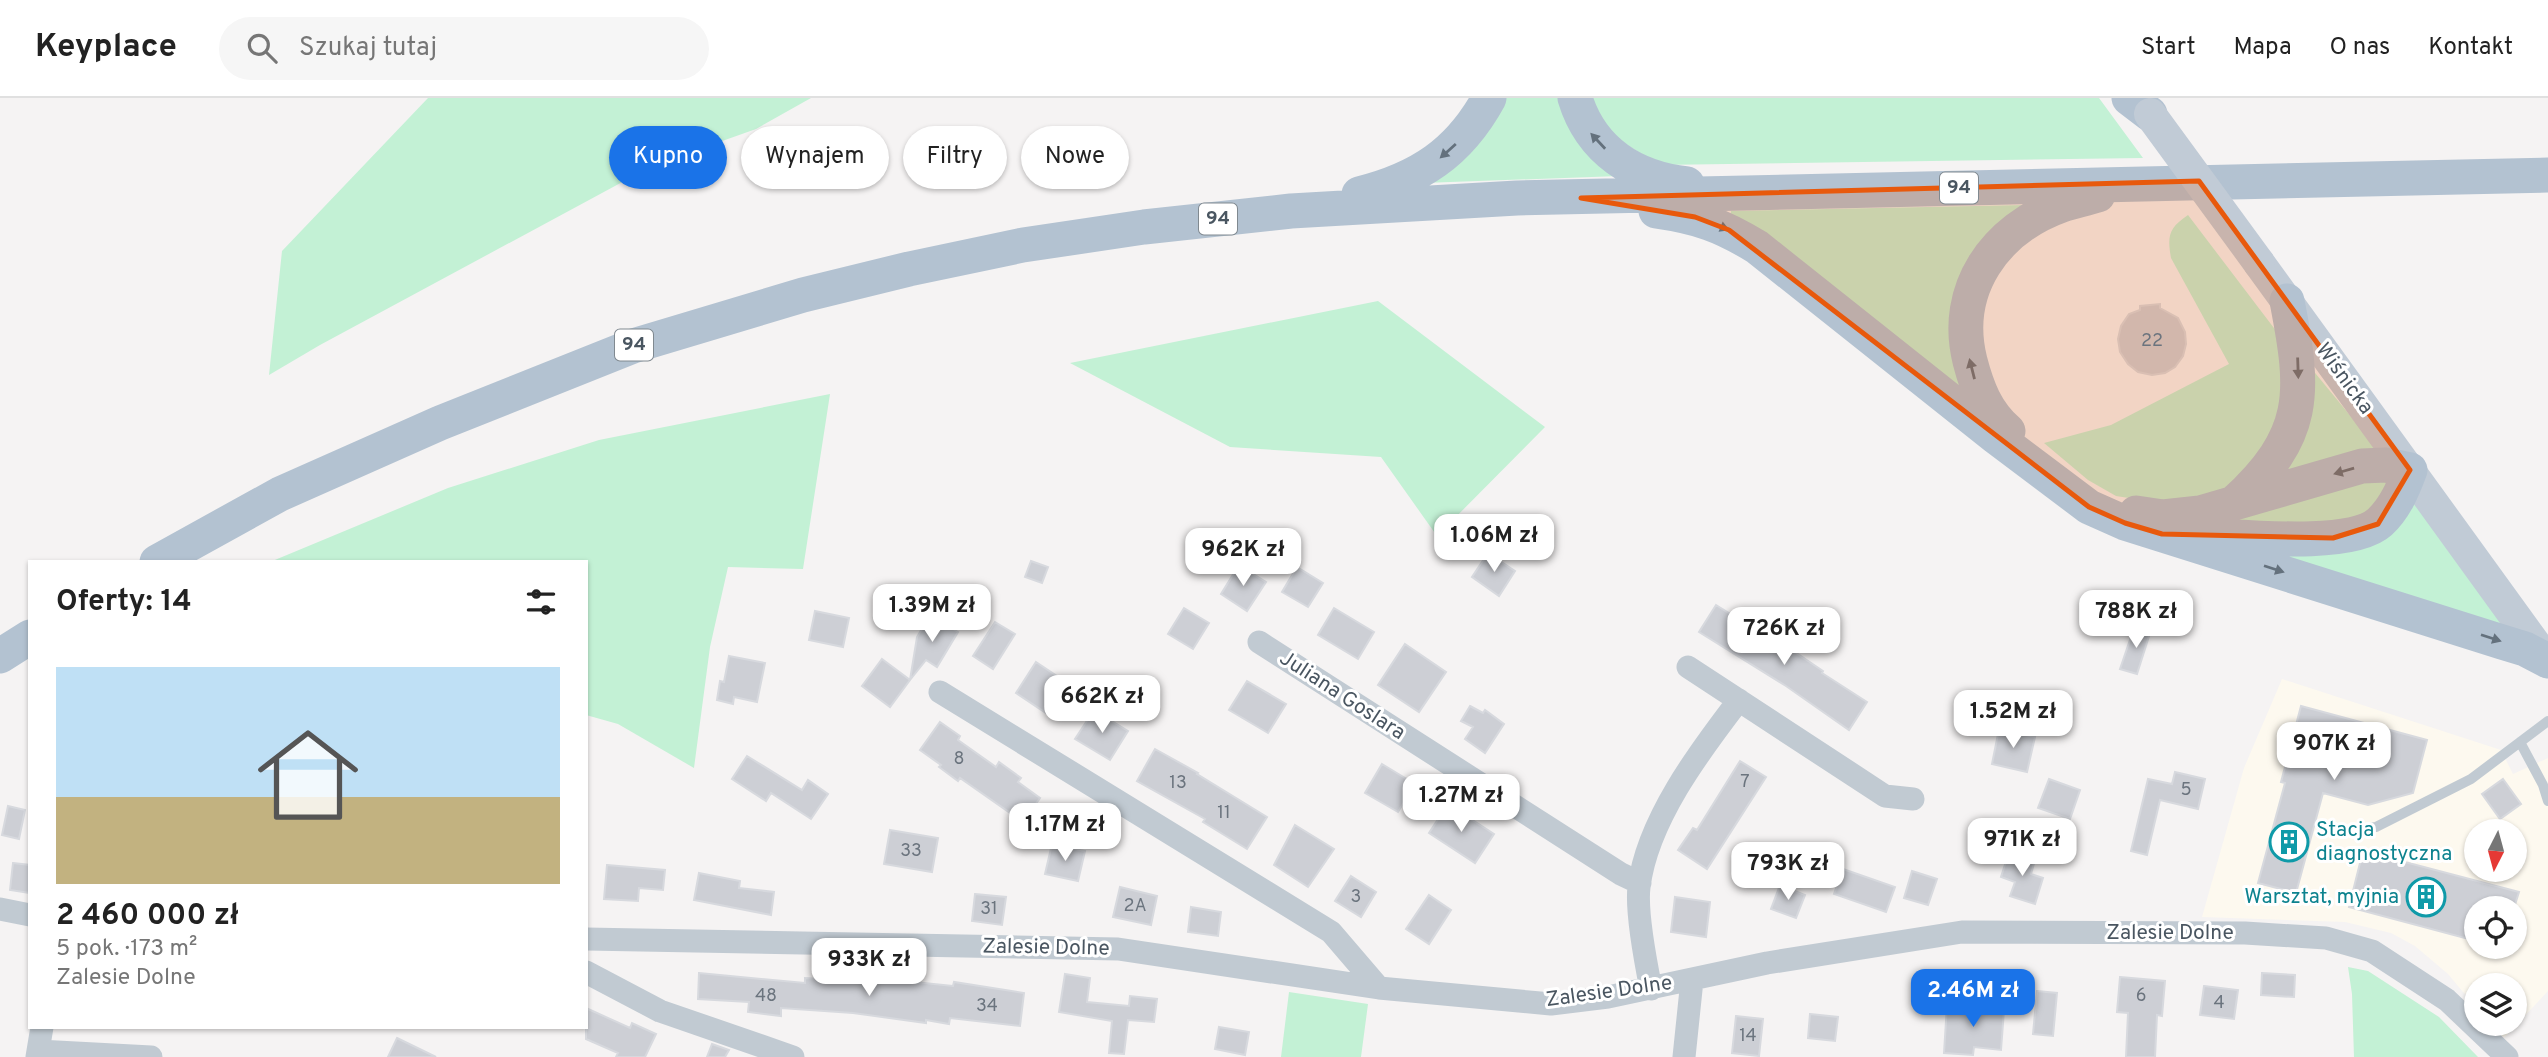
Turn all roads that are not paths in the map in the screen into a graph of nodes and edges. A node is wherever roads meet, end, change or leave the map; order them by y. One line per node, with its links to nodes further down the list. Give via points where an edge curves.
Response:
1 (1489, 98): 8 (main road, one-way to 8, via 1462,138 1426,169 1373,191)
2 (1575, 98): 6 (main road, one-way to 2, via 1680,183 1637,171 1597,141 1584,124)
3 (2139, 103): 9 (main road, Wiśnicka, bridge)
4 (2548, 175): 5 (main road, 94)
5 (2147, 182): 6 (main road, 94); 11 (main road, one-way to 5, via 2163,517 2125,511 2096,498 2005,429 1977,386 1968,353 1970,296 1982,265 2006,239 2061,205)
6 (1771, 193): 7 (main road, 94)
7 (1581, 198): 8 (main road, 94); 12 (main road, one-way to 12, via 1695,217 1729,230 2090,507)
8 (1291, 211): 13 (main road, 94, via 1023,245 803,295 633,346 279,494)
9 (2287, 301): 10 (main road, Wiśnicka); 11 (main road, one-way to 11, via 2298,357 2296,406 2289,432 2259,480)
10 (2410, 470): 11 (main road, one-way to 11, via 2362,466); 12 (main road, via 2393,507 2378,524 2333,538); 17 (main road, Wiśnicka)
11 (2232, 504)
12 (2162, 534): 17 (main road, one-way to 17, via 2525,649)
13 (161, 560)
14 (28, 638): 16 (main road)
15 (1259, 642): 27 (street, Juliana Goslara)
16 (0, 656)
17 (2548, 662)
18 (1688, 667): 20 (street)
19 (940, 692): 33 (street, via 1331,932)
20 (1739, 700): 24 (street, via 1885,796); 27 (street, via 1670,801 1644,858)
21 (2548, 720): 22 (lane)
22 (2520, 742): 23 (lane); 26 (lane, via 2471,779 2376,827)
23 (2545, 785): 25 (lane)
24 (1913, 799)
25 (2548, 801)
26 (2338, 832)
27 (1640, 883): 34 (street)
28 (0, 909): 29 (street)
29 (28, 915)
30 (588, 939): 33 (street, Zalesie Dolne, via 1118,949)
31 (588, 973): 38 (street, via 660,1011)
32 (1692, 980): 34 (street, Zalesie Dolne); 39 (street); 40 (street, Zalesie Dolne, via 1767,963 1962,932 2245,933 2326,938 2372,951 2447,1000)
33 (1378, 988): 34 (street, Zalesie Dolne, via 1551,1004)
34 (1651, 989)
35 (42, 1029): 36 (street)
36 (37, 1054): 37 (street)
37 (151, 1057)
38 (793, 1057)
39 (1684, 1057)
40 (2507, 1057)

